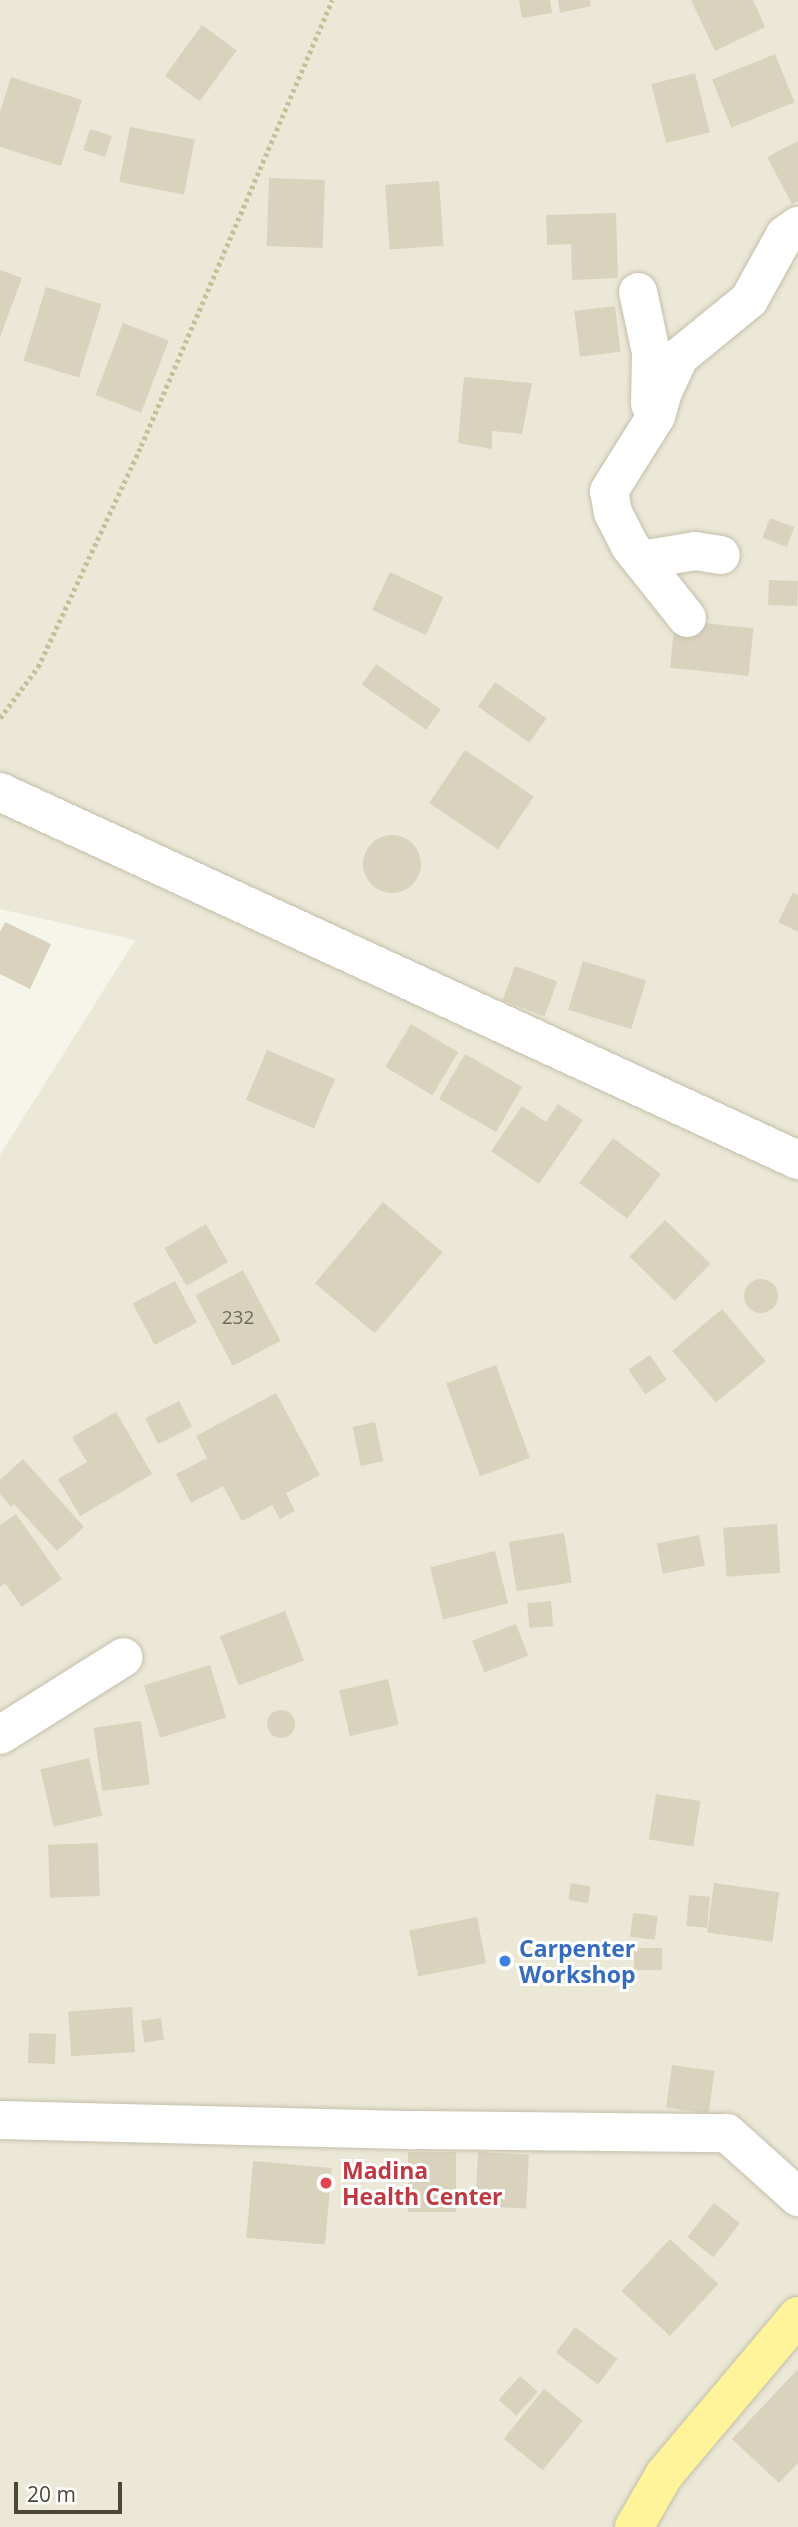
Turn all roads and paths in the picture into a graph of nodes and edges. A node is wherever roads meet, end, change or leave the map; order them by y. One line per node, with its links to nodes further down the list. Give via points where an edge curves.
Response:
1 (332, 0): 8 (path, via 141,446 37,667)
2 (798, 226): 4 (street, via 785,235 749,300 679,357)
3 (638, 292): 4 (street)
4 (663, 359): 6 (street, via 650,427 609,491 612,513)
5 (721, 555): 6 (street, via 695,551)
6 (641, 560): 7 (street)
7 (687, 618)
8 (0, 718)
9 (0, 792): 10 (street)
10 (798, 1160)
11 (124, 1657): 12 (street)
12 (0, 1735)
13 (0, 2120): 14 (street, via 727,2133)
14 (798, 2197)
15 (798, 2316): 16 (main road, via 664,2474)
16 (634, 2527)

